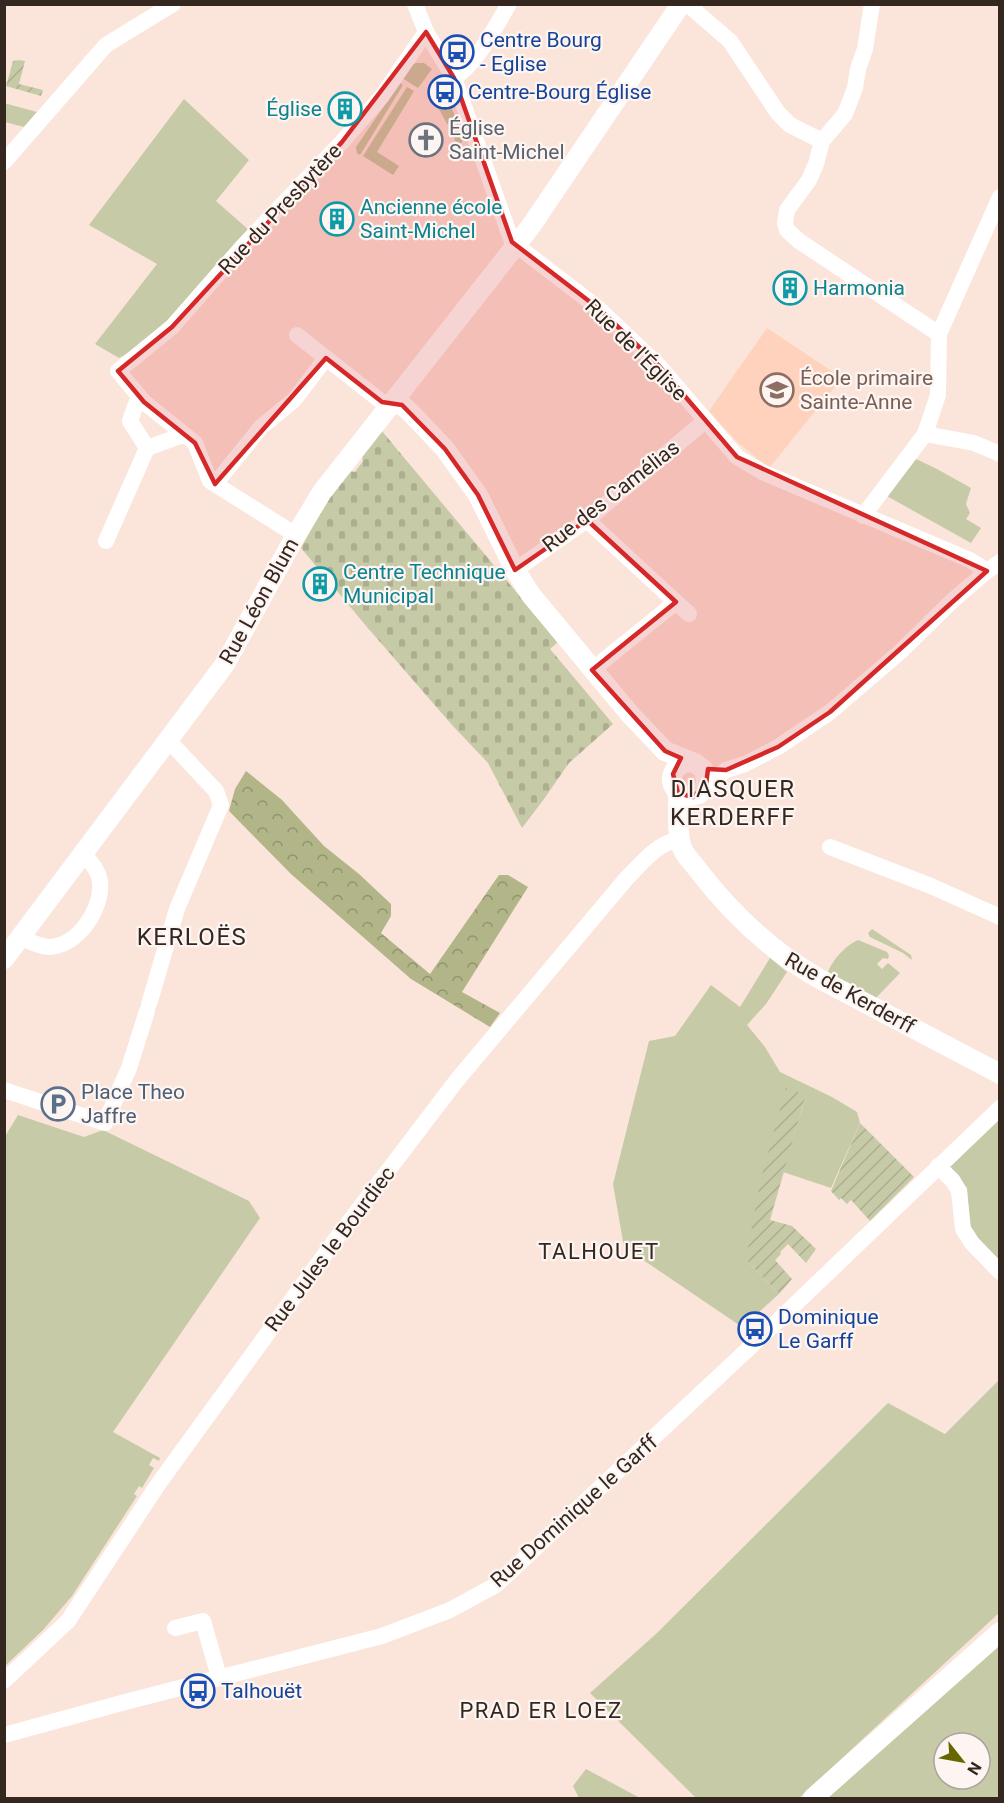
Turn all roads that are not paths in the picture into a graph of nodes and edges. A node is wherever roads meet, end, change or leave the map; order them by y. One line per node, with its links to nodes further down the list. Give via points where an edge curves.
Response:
1 (173, 4): 10 (street, via 106,45)
2 (415, 4): 7 (street, Rue de l'Église)
3 (509, 4): 8 (street, via 482,48)
4 (681, 4): 12 (street, Rue Léon Blum)
5 (687, 4): 9 (street, via 730,41 778,113)
6 (872, 4): 9 (street, via 855,88 845,114)
7 (426, 32): 8 (street, Rue de l'Église); 16 (street, Rue du Presbytère, via 382,96 342,142 172,327 118,371)
8 (454, 78): 12 (street, Rue de l'Église)
9 (822, 141): 13 (street, via 809,180 787,210 784,223 789,233)
10 (4, 162)
11 (999, 197): 13 (street)
12 (516, 245): 17 (street, Rue Léon Blum); 18 (street, Rue de l'Église, via 598,308 659,366)
13 (939, 334): 19 (street, via 938,395)
14 (297, 335): 15 (street)
15 (326, 358): 17 (street, via 382,402); 23 (street, via 294,400 261,427)
16 (144, 402): 20 (street); 21 (street, via 136,404 130,421)
17 (392, 404): 26 (street, Rue Léon Blum, via 322,492); 29 (street, via 407,409 445,449 478,495)
18 (705, 421): 24 (street, Rue de l'Église, via 736,457); 25 (street, Rue des Camélias)
19 (925, 434): 22 (street, via 974,443); 24 (street)
20 (183, 435): 21 (street); 23 (street, via 195,444 210,481)
21 (147, 448): 27 (street)
22 (999, 454)
23 (215, 484): 26 (street)
24 (863, 516): 28 (street, Rue de l'Église)
25 (586, 520): 29 (street, Rue des Camélias); 30 (street, via 682,608)
26 (296, 535): 31 (street, Rue Léon Blum, via 225,664)
27 (106, 542)
28 (993, 566): 33 (street, via 830,712 745,764)
29 (514, 570): 30 (street)
30 (592, 670): 32 (street)
31 (168, 741): 37 (street, Rue Léon Blum); 42 (street, via 216,791 221,805 177,909 129,1068 105,1123)
32 (665, 751): 33 (street); 34 (street, Rue de Kerderff)
33 (699, 777): 34 (street, via 680,765); 34 (street, via 687,797); 35 (street)
34 (675, 783): 35 (street, Rue de Kerderff)
35 (680, 835): 41 (street, Rue de Kerderff, via 683,851 708,884 768,945 793,964); 49 (street, Rue Jules le Bourdiec, via 652,852 626,879 458,1080 336,1239 159,1483 68,1621)
36 (830, 847): 38 (street)
37 (83, 853): 39 (street, Rue Léon Blum); 39 (street, via 95,867 100,882 99,896 83,930 66,943 50,947)
38 (999, 917)
39 (19, 937): 40 (street, Rue Léon Blum)
40 (4, 959)
41 (999, 1074)
42 (4, 1090)
43 (999, 1108): 44 (street, Rue Dominique le Garff)
44 (938, 1166): 45 (street, via 959,1191 963,1229); 48 (street, Rue Dominique le Garff, via 496,1586 450,1610 382,1636)
45 (999, 1272)
46 (174, 1628): 48 (street, via 203,1621)
47 (999, 1632): 51 (street)
48 (219, 1677): 50 (street, Rue Dominique le Garff)
49 (4, 1681)
50 (4, 1735)
51 (813, 1798)

